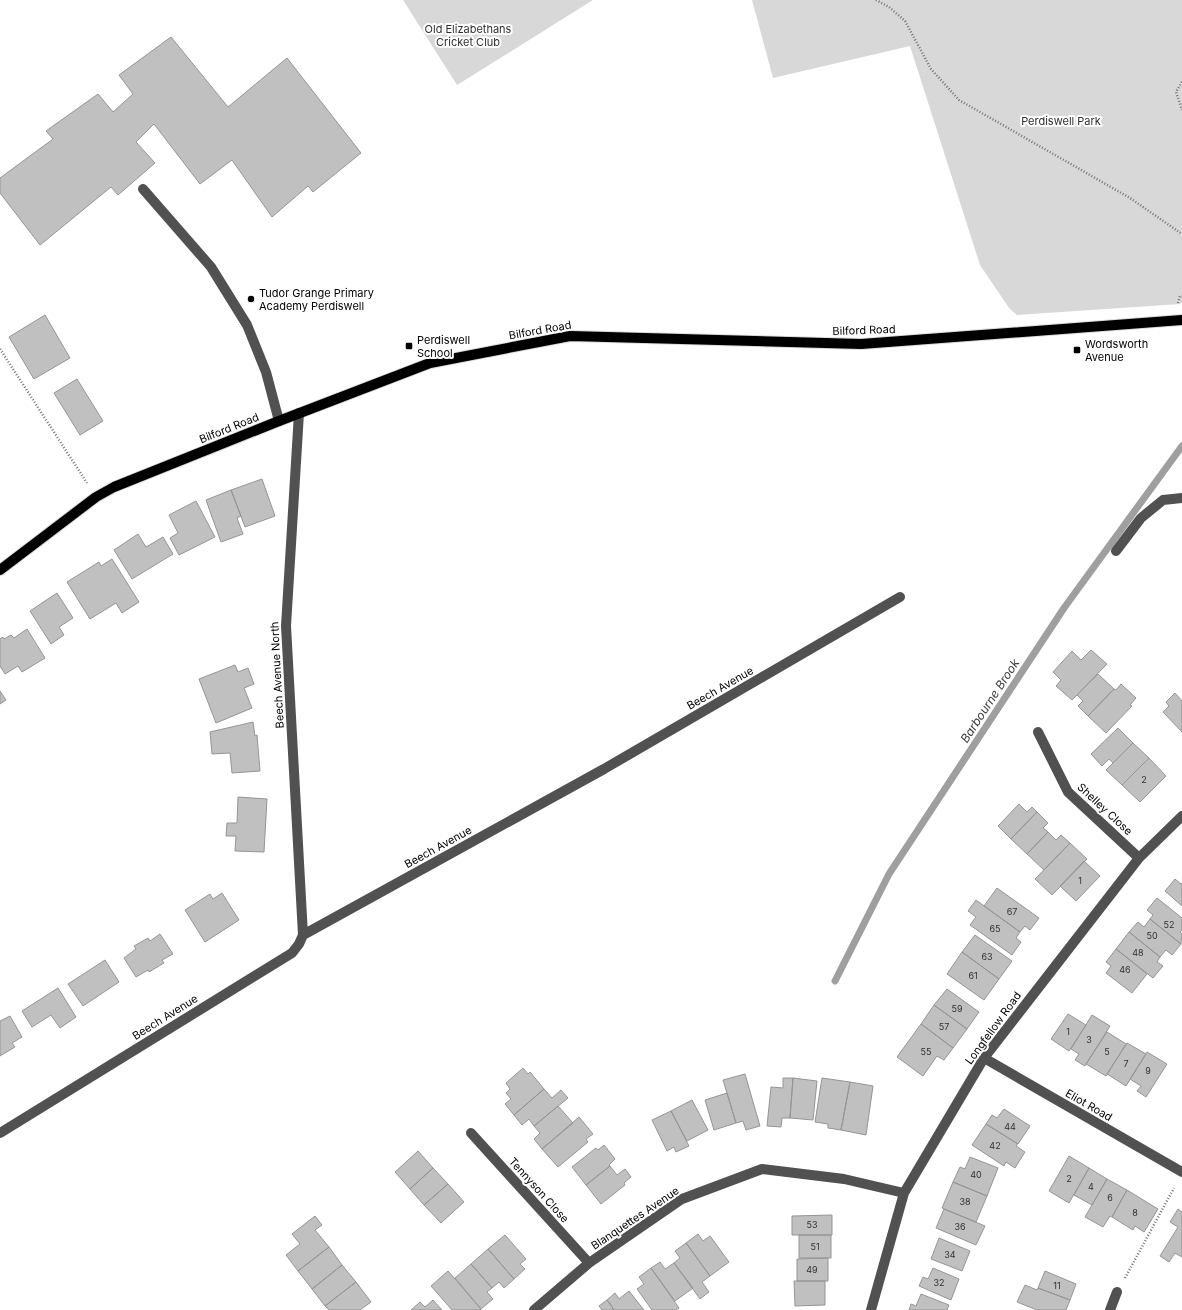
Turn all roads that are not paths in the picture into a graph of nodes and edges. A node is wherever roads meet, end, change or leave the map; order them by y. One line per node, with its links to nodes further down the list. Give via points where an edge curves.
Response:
1 (143, 189): 4 (street, via 211,267 248,325 266,372)
2 (1182, 320): 3 (main road, Bilford Road, via 861,344 570,336 430,363)
3 (299, 414): 4 (main road, Bilford Road); 12 (street, Beech Avenue North, via 286,626)
4 (278, 421): 7 (main road, Bilford Road, via 114,487 96,497)
5 (1182, 498): 6 (street, via 1163,500 1141,518)
6 (1116, 551)
7 (0, 570)
8 (900, 597): 12 (street, Beech Avenue, via 604,769)
9 (1038, 732): 11 (street, Shelley Close, via 1068,792)
10 (1182, 816): 11 (street, Longfellow Road)
11 (1139, 858): 13 (street, Longfellow Road)
12 (303, 935): 15 (street, Beech Avenue, via 292,953)
13 (984, 1058): 16 (street, Eliot Road); 17 (street, Longfellow Road)
14 (471, 1133): 18 (street, Tennyson Close)
15 (0, 1134)
16 (1182, 1172)
17 (904, 1193): 18 (street, Blanquettes Avenue, via 844,1179 762,1170 682,1199); 21 (street, Longfellow Road)
18 (589, 1263): 20 (street, Blanquettes Avenue)
19 (1117, 1292): 22 (street)
20 (534, 1310)
21 (871, 1310)
22 (1110, 1310)

